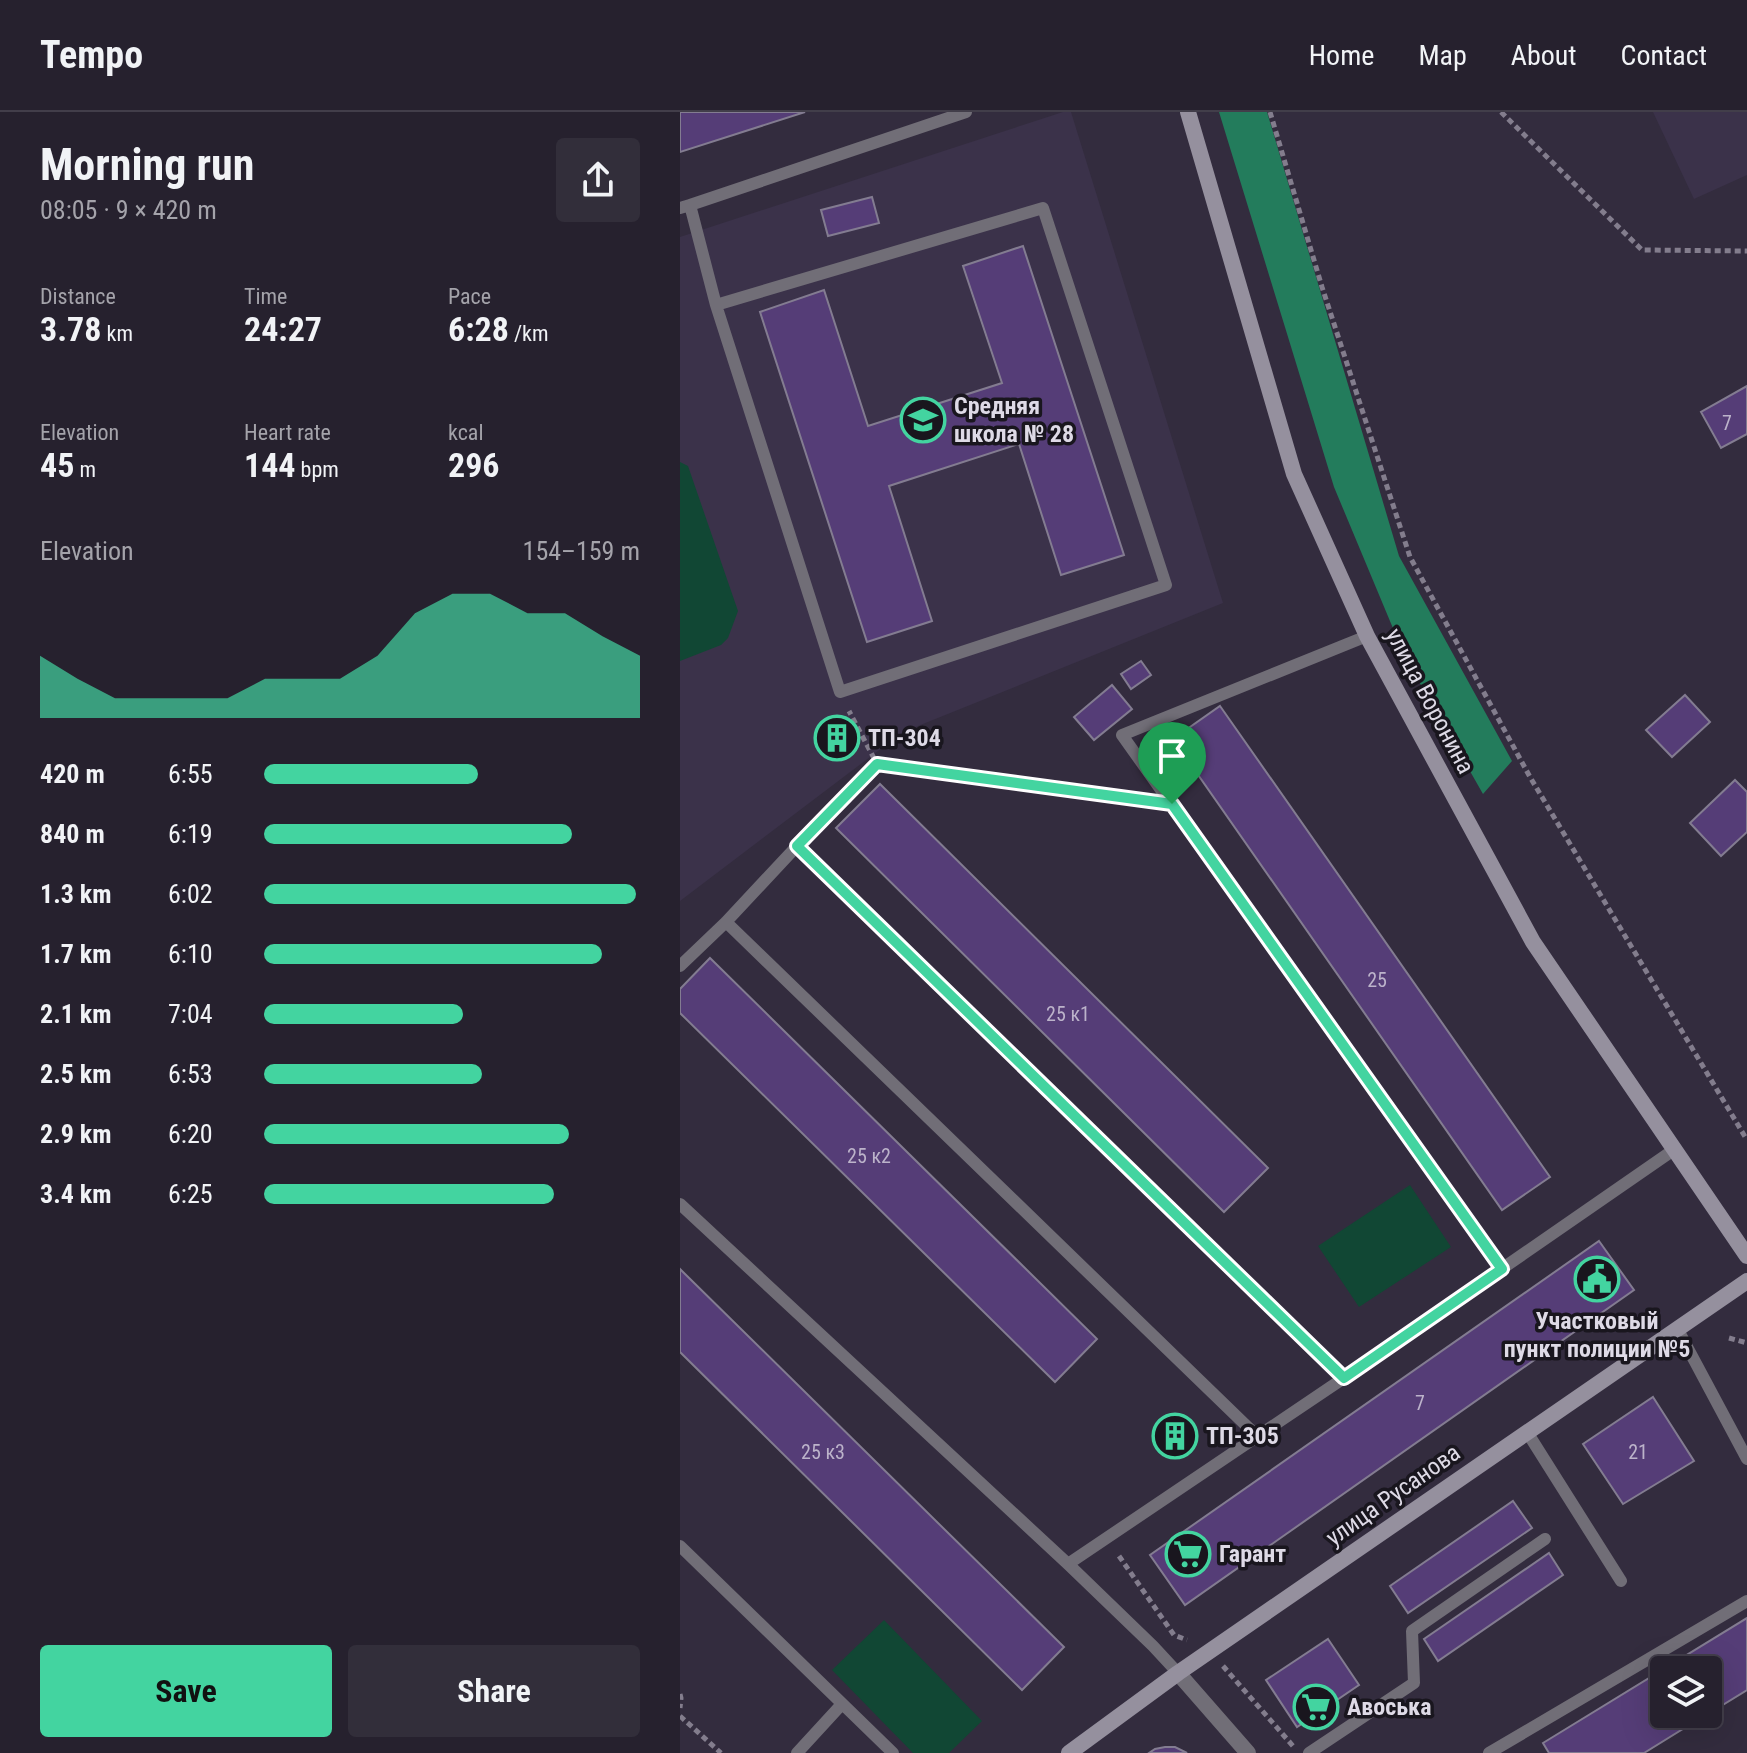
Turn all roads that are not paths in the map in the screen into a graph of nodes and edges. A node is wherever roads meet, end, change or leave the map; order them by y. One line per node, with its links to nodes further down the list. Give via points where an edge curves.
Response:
1 (966, 112): 3 (lane)
2 (1188, 112): 5 (street, улица Воронина, via 1294,474)
3 (685, 207): 4 (lane)
4 (716, 305): 4 (lane, via 840,692 1166,585 1043,208)
5 (1367, 636): 8 (street, улица Воронина, via 1533,942); 11 (lane, via 1122,735)
6 (726, 922): 7 (lane); 14 (lane, via 797,846); 16 (lane)
7 (680, 966)
8 (1675, 1149): 10 (street, улица Воронина); 11 (lane)
9 (680, 1204): 20 (lane)
10 (1747, 1256)
11 (1502, 1269): 14 (lane)
12 (1747, 1281): 13 (street, улица Русанова)
13 (1677, 1328): 15 (street, улица Русанова); 17 (lane)
14 (1344, 1378): 16 (lane)
15 (1527, 1432): 21 (lane); 23 (street, улица Русанова)
16 (1257, 1436): 20 (lane)
17 (1747, 1459)
18 (1545, 1539): 29 (lane, via 1412,1631 1414,1683)
19 (680, 1546): 24 (lane)
20 (1068, 1564): 23 (lane)
21 (1621, 1581)
22 (1747, 1601): 30 (lane)
23 (1178, 1673): 27 (street, улица Русанова); 28 (street)
24 (842, 1704): 25 (lane); 26 (lane)
25 (797, 1753)
26 (893, 1753)
27 (1069, 1753)
28 (1248, 1753)
29 (1309, 1753)
30 (1489, 1753)

